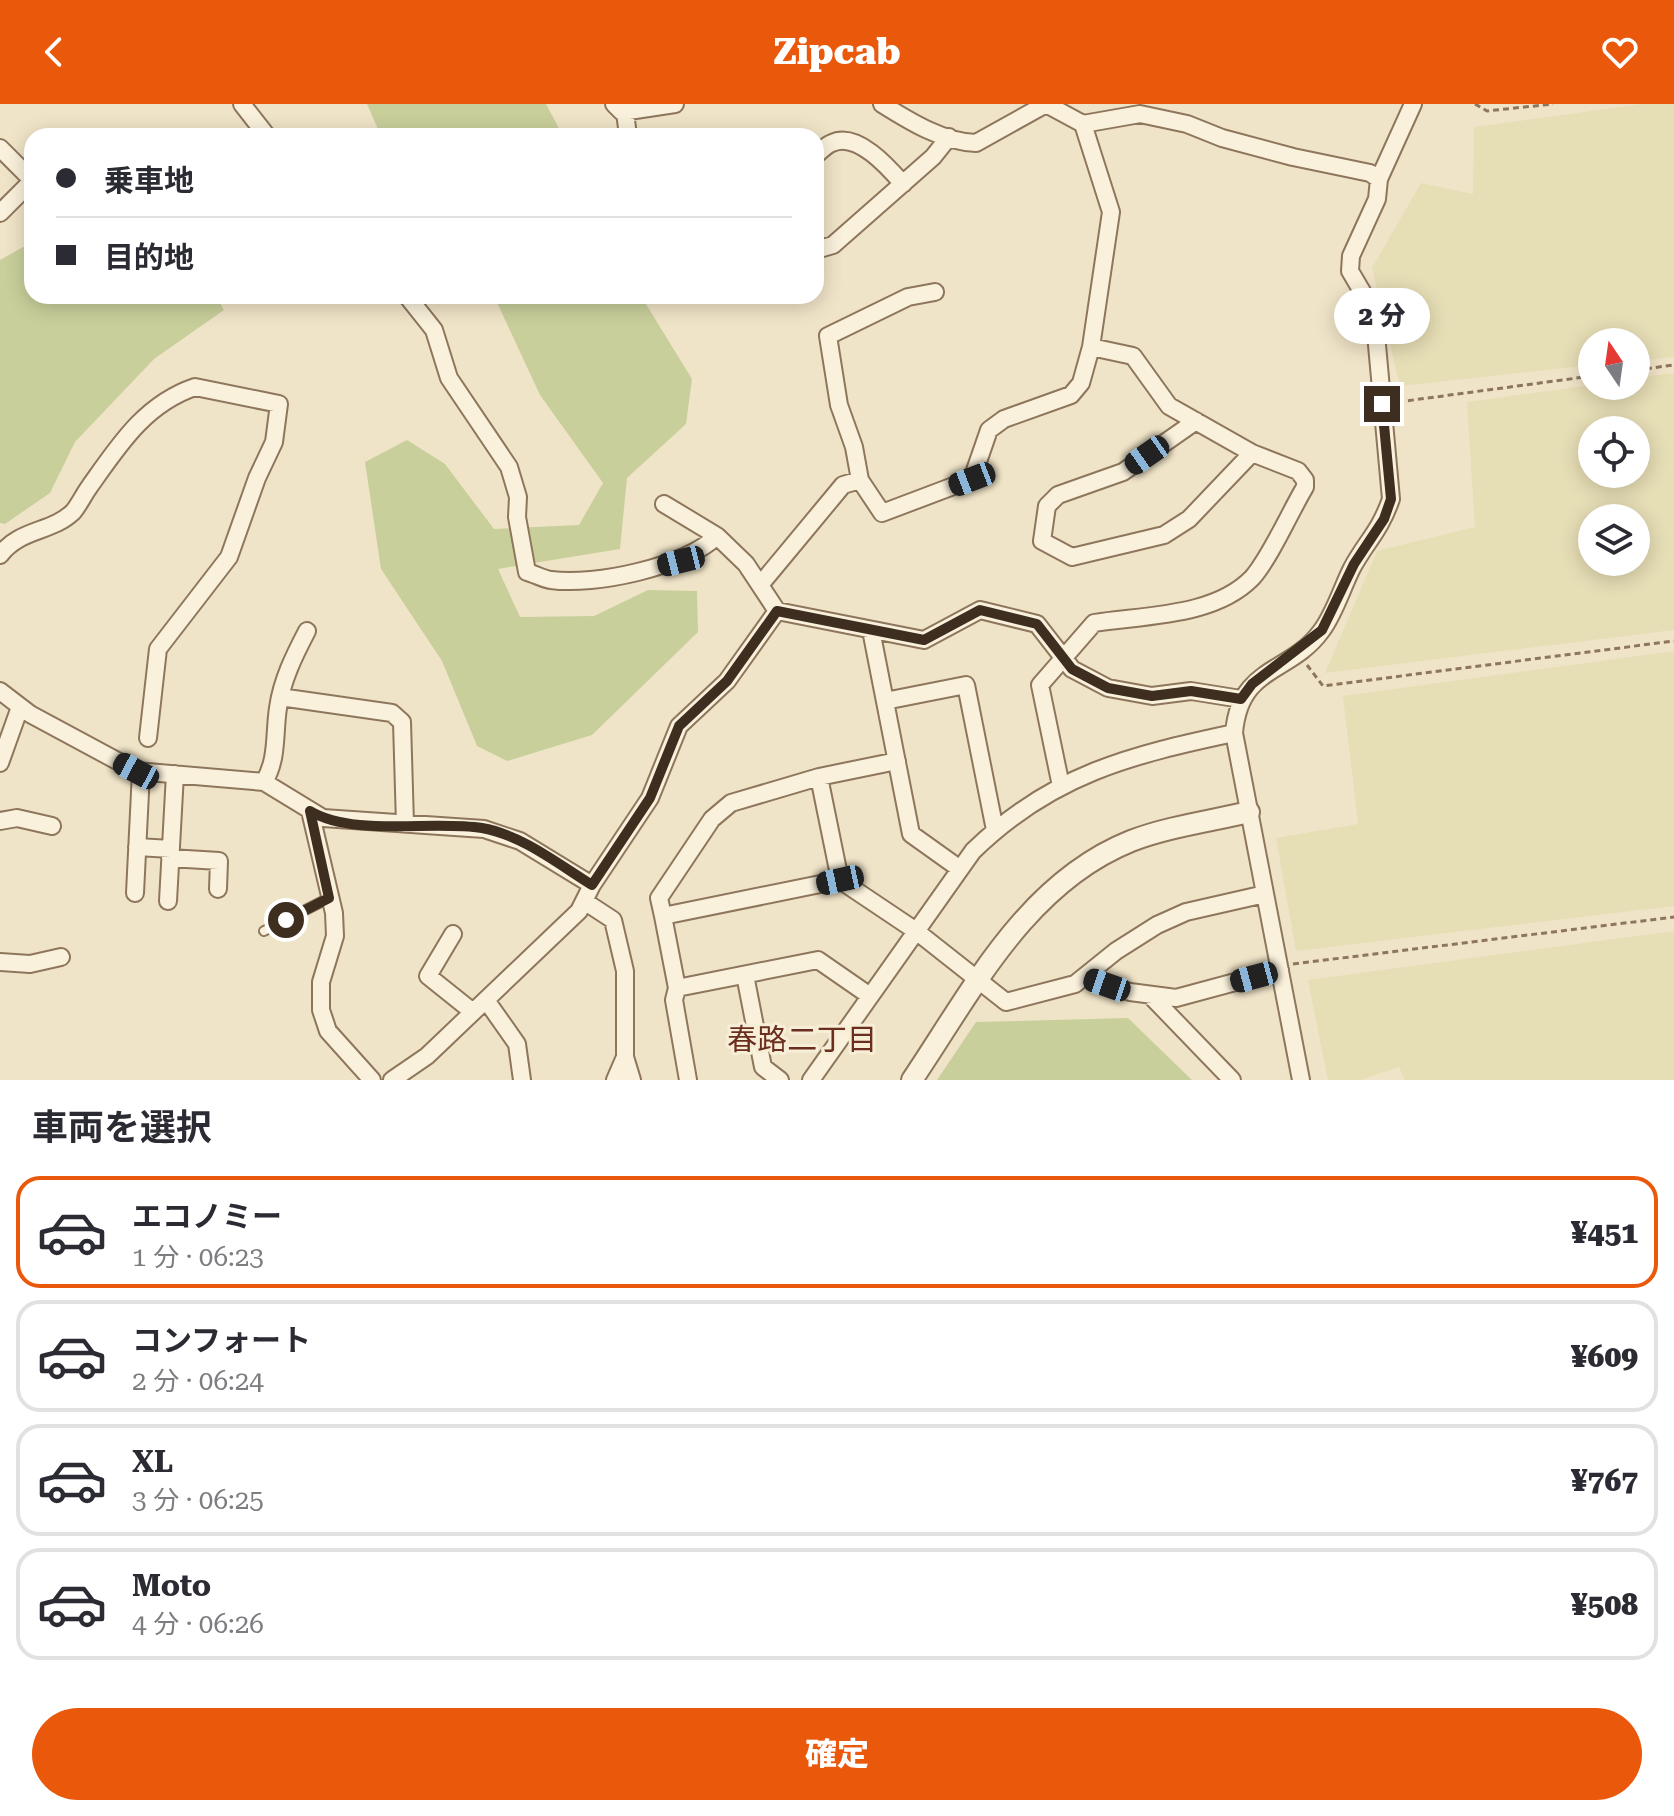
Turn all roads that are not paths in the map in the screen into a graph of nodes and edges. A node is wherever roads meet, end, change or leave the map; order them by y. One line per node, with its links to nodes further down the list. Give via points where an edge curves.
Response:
1 (242, 104): 8 (street)
2 (675, 104): 6 (street)
3 (882, 104): 10 (street)
4 (1046, 104): 7 (street); 10 (street, via 976,143)
5 (1413, 104): 14 (street)
6 (619, 108): 9 (street)
7 (1083, 124): 14 (street, via 1140,114); 21 (street, via 1111,212)
8 (261, 128)
9 (625, 128)
10 (949, 137): 15 (street)
11 (0, 148): 13 (street)
12 (824, 149): 15 (street, via 832,143 851,143 883,161)
13 (24, 173)
14 (1379, 179): 35 (street, via 1377,199 1351,256 1350,271 1374,312 1391,499 1322,630 1252,684)
15 (903, 184): 18 (street)
16 (24, 189): 17 (street)
17 (0, 213)
18 (824, 248)
19 (935, 292): 24 (street, via 908,297 828,336 839,405)
20 (413, 304): 26 (street, via 434,330 449,378 509,467 527,572 550,580 636,572 681,561)
21 (1091, 347): 22 (street, via 1133,356 1169,406); 24 (street, via 1081,383 1071,395 1004,419 989,430 972,479 882,513)
22 (1196, 421): 23 (street); 23 (street, via 1123,472 1058,495 1047,506 1042,541 1072,557 1164,535 1189,519)
23 (1252, 453): 32 (street, via 1298,471 1305,480 1252,577 1199,607 1094,623)
24 (860, 480): 28 (street, via 843,485)
25 (664, 504): 26 (street)
26 (717, 536): 28 (street)
27 (0, 555): 39 (street, via 18,536 72,512 133,428 150,410 182,392 195,387 279,404 274,442 229,557 158,649)
28 (760, 585): 29 (street)
29 (777, 611): 30 (street); 57 (street, via 727,681 679,726 650,798)
30 (871, 630): 32 (street, via 924,640 980,610 1037,624); 36 (street)
31 (307, 631): 34 (street)
32 (1063, 658): 35 (street, via 1072,669 1108,688 1152,696 1191,691); 46 (street, via 1040,685)
33 (0, 691): 37 (street)
34 (280, 697): 45 (street, via 273,767); 50 (street, via 392,713 402,722)
35 (1241, 699): 38 (street)
36 (885, 701): 40 (street); 52 (street, via 966,685)
37 (20, 707): 41 (street); 42 (street)
38 (1234, 733): 46 (street, via 1137,754); 48 (street)
39 (148, 738)
40 (897, 761): 44 (street); 55 (street, via 911,834)
41 (0, 763)
42 (141, 772): 43 (street); 53 (street)
43 (175, 774): 45 (street); 54 (street)
44 (819, 777): 56 (street); 64 (street, via 731,803 712,819 659,898)
45 (264, 782): 47 (street)
46 (1061, 786): 52 (street)
47 (310, 811): 50 (street, via 323,818); 61 (street)
48 (1249, 812): 60 (street); 73 (street, via 1133,840 1104,854 1036,905)
49 (0, 821): 51 (street, via 17,818)
50 (405, 824): 57 (street, via 484,829 520,841)
51 (52, 826)
52 (995, 830): 55 (street)
53 (137, 847): 54 (street); 59 (street)
54 (170, 854): 58 (street, via 219,861); 62 (street)
55 (960, 869): 66 (street)
56 (840, 880): 64 (street); 66 (street)
57 (592, 885): 63 (street)
58 (218, 889)
59 (135, 893)
60 (1265, 894): 70 (street); 72 (street, via 1186,912 1157,925)
61 (329, 898): 65 (lane); 80 (street, via 335,936 321,982 321,1010 328,1031)
62 (168, 901)
63 (584, 901): 77 (street); 79 (street, via 613,920 625,971)
64 (663, 916): 74 (street)
65 (264, 931)
66 (916, 931): 73 (street); 76 (street)
67 (453, 934): 78 (street, via 428,976)
68 (61, 957): 69 (street, via 30,964)
69 (0, 962)
70 (1279, 968): 75 (street, via 1176,998); 90 (street)
71 (745, 975): 74 (street); 76 (street, via 818,960); 86 (street, via 763,1067)
72 (1084, 977): 73 (street, via 1006,1002); 75 (street)
73 (979, 981): 88 (street)
74 (677, 988): 85 (street, via 674,1000)
75 (1150, 995): 89 (street)
76 (870, 996): 87 (street)
77 (486, 1000): 78 (street); 82 (street, via 517,1044)
78 (473, 1012): 81 (street, via 427,1056)
79 (625, 1057): 83 (street); 84 (street)
80 (372, 1080)
81 (392, 1080)
82 (522, 1080)
83 (615, 1080)
84 (632, 1080)
85 (688, 1080)
86 (780, 1080)
87 (811, 1080)
88 (912, 1080)
89 (1232, 1080)
90 (1301, 1080)

